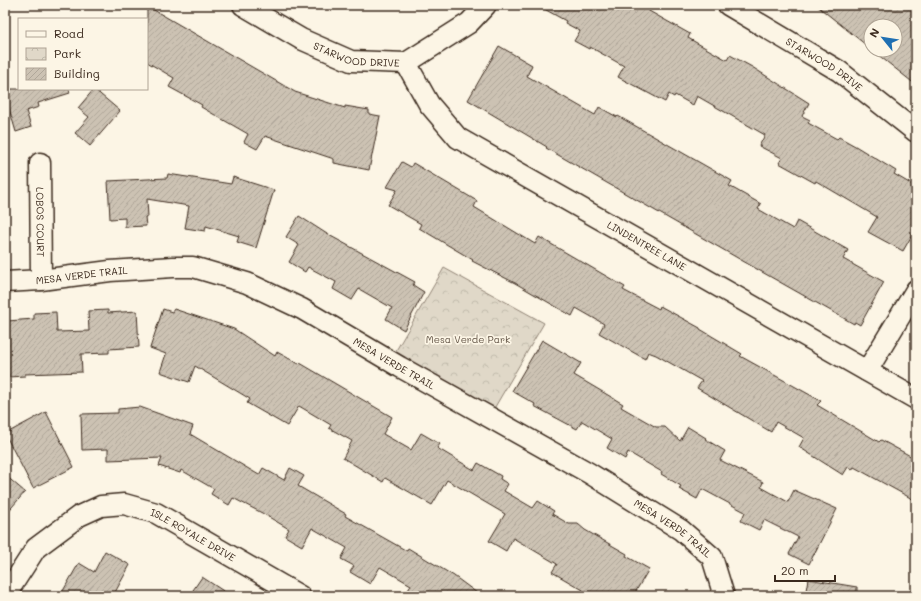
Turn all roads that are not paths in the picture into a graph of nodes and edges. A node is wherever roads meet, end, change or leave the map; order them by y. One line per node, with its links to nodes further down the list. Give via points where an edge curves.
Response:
1 (243, 5): 4 (street, STARWOOD DRIVE, via 301,39 351,61)
2 (486, 5): 4 (street, STARWOOD DRIVE, via 469,23)
3 (728, 5): 5 (street, STARWOOD DRIVE, via 839,71)
4 (406, 63): 10 (street, LINDENTREE LANE, via 429,104 458,138)
5 (916, 132)
6 (40, 163): 7 (street, LOBOS COURT)
7 (41, 280): 8 (street, MESA VERDE TRAIL); 15 (street, MESA VERDE TRAIL, via 110,271 193,267 247,283 302,309 400,368 589,473 681,530 712,557)
8 (5, 282)
9 (916, 290): 10 (street)
10 (867, 371): 11 (street, LINDENTREE LANE)
11 (916, 400)
12 (280, 591): 13 (street, ISLE ROYALE DRIVE, via 156,513 124,504 101,506 79,516 36,548); 14 (street, ISLE ROYALE DRIVE)
13 (5, 596)
14 (300, 596)
15 (724, 596)

